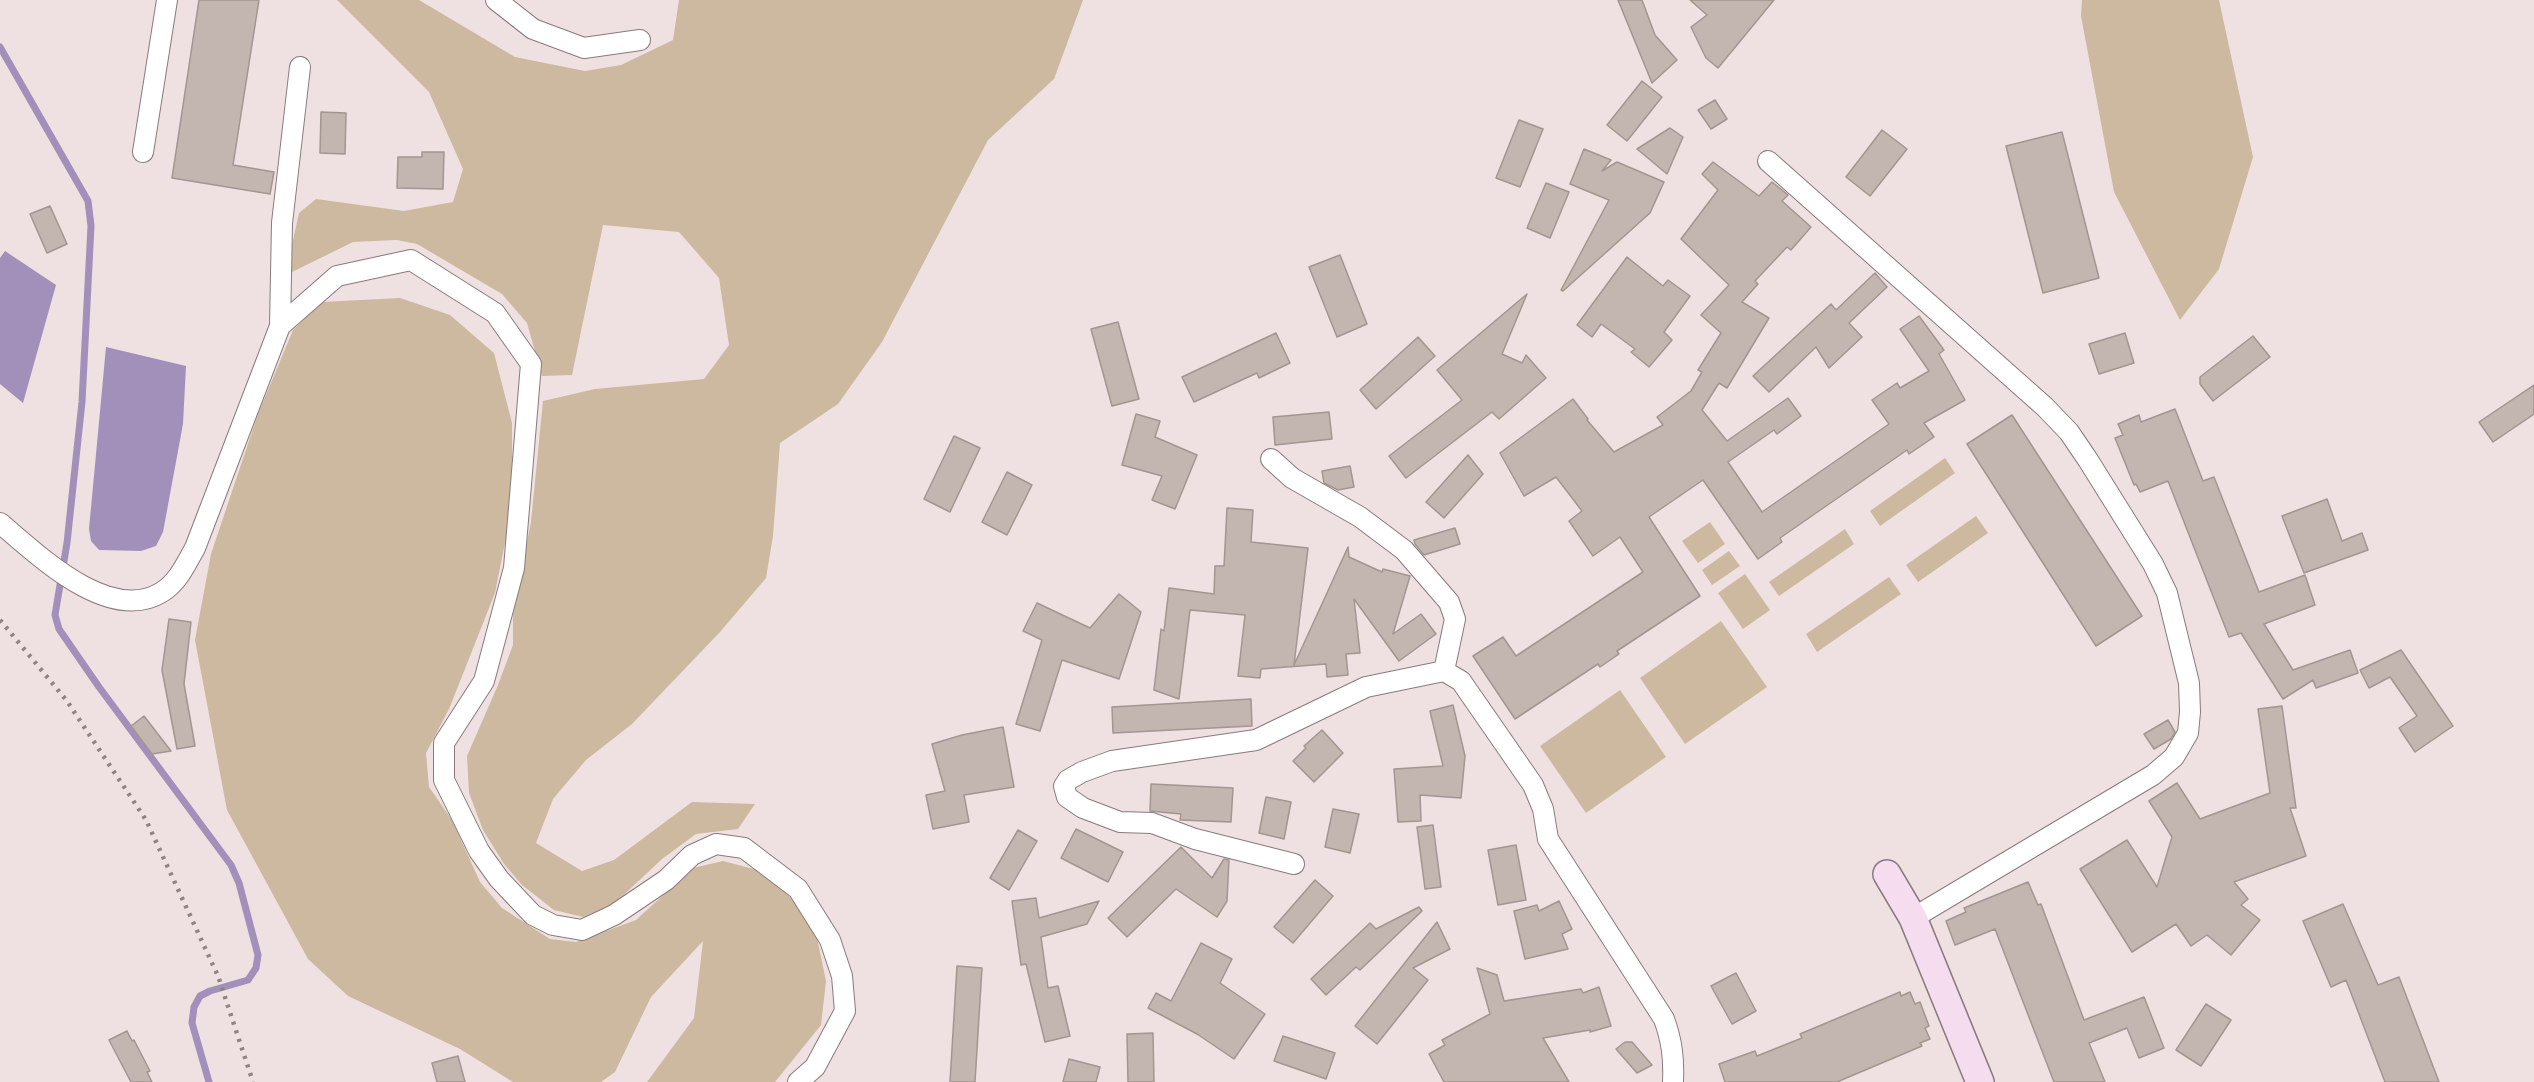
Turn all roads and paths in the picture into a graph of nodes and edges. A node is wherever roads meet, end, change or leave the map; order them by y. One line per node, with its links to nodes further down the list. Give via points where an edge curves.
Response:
1 (166, 0): 5 (street)
2 (496, 0): 3 (street, via 533,29 584,48)
3 (640, 40)
4 (300, 67): 7 (street, via 282,223)
5 (143, 152)
6 (1768, 160): 13 (street, via 2069,432 2153,564 2167,593 2189,683 2188,733 2174,757 2152,775)
7 (280, 326): 9 (street, via 195,548 179,576 161,592 139,599 116,598 86,589); 14 (street, via 337,276 411,260 495,313 531,364 514,568 484,681 444,743 444,780 479,850 499,879 532,915 553,925 582,930 614,915 666,880 692,855 716,844 744,848 798,889 830,940 842,976 846,1011 815,1067)
8 (1271, 459): 10 (street, via 1292,478 1360,517 1404,550 1449,602 1455,619)
9 (0, 523)
10 (1444, 671): 11 (street, via 1366,687 1256,740 1112,762 1082,772 1064,786 1067,797 1083,808 1120,822 1152,823); 15 (street, via 1461,681 1533,785 1543,809 1548,839 1664,1019 1672,1041)
11 (1294, 864)
12 (1887, 874): 13 (main road)
13 (1913, 918): 16 (main road)
14 (798, 1082)
15 (1673, 1082)
16 (1980, 1082)

